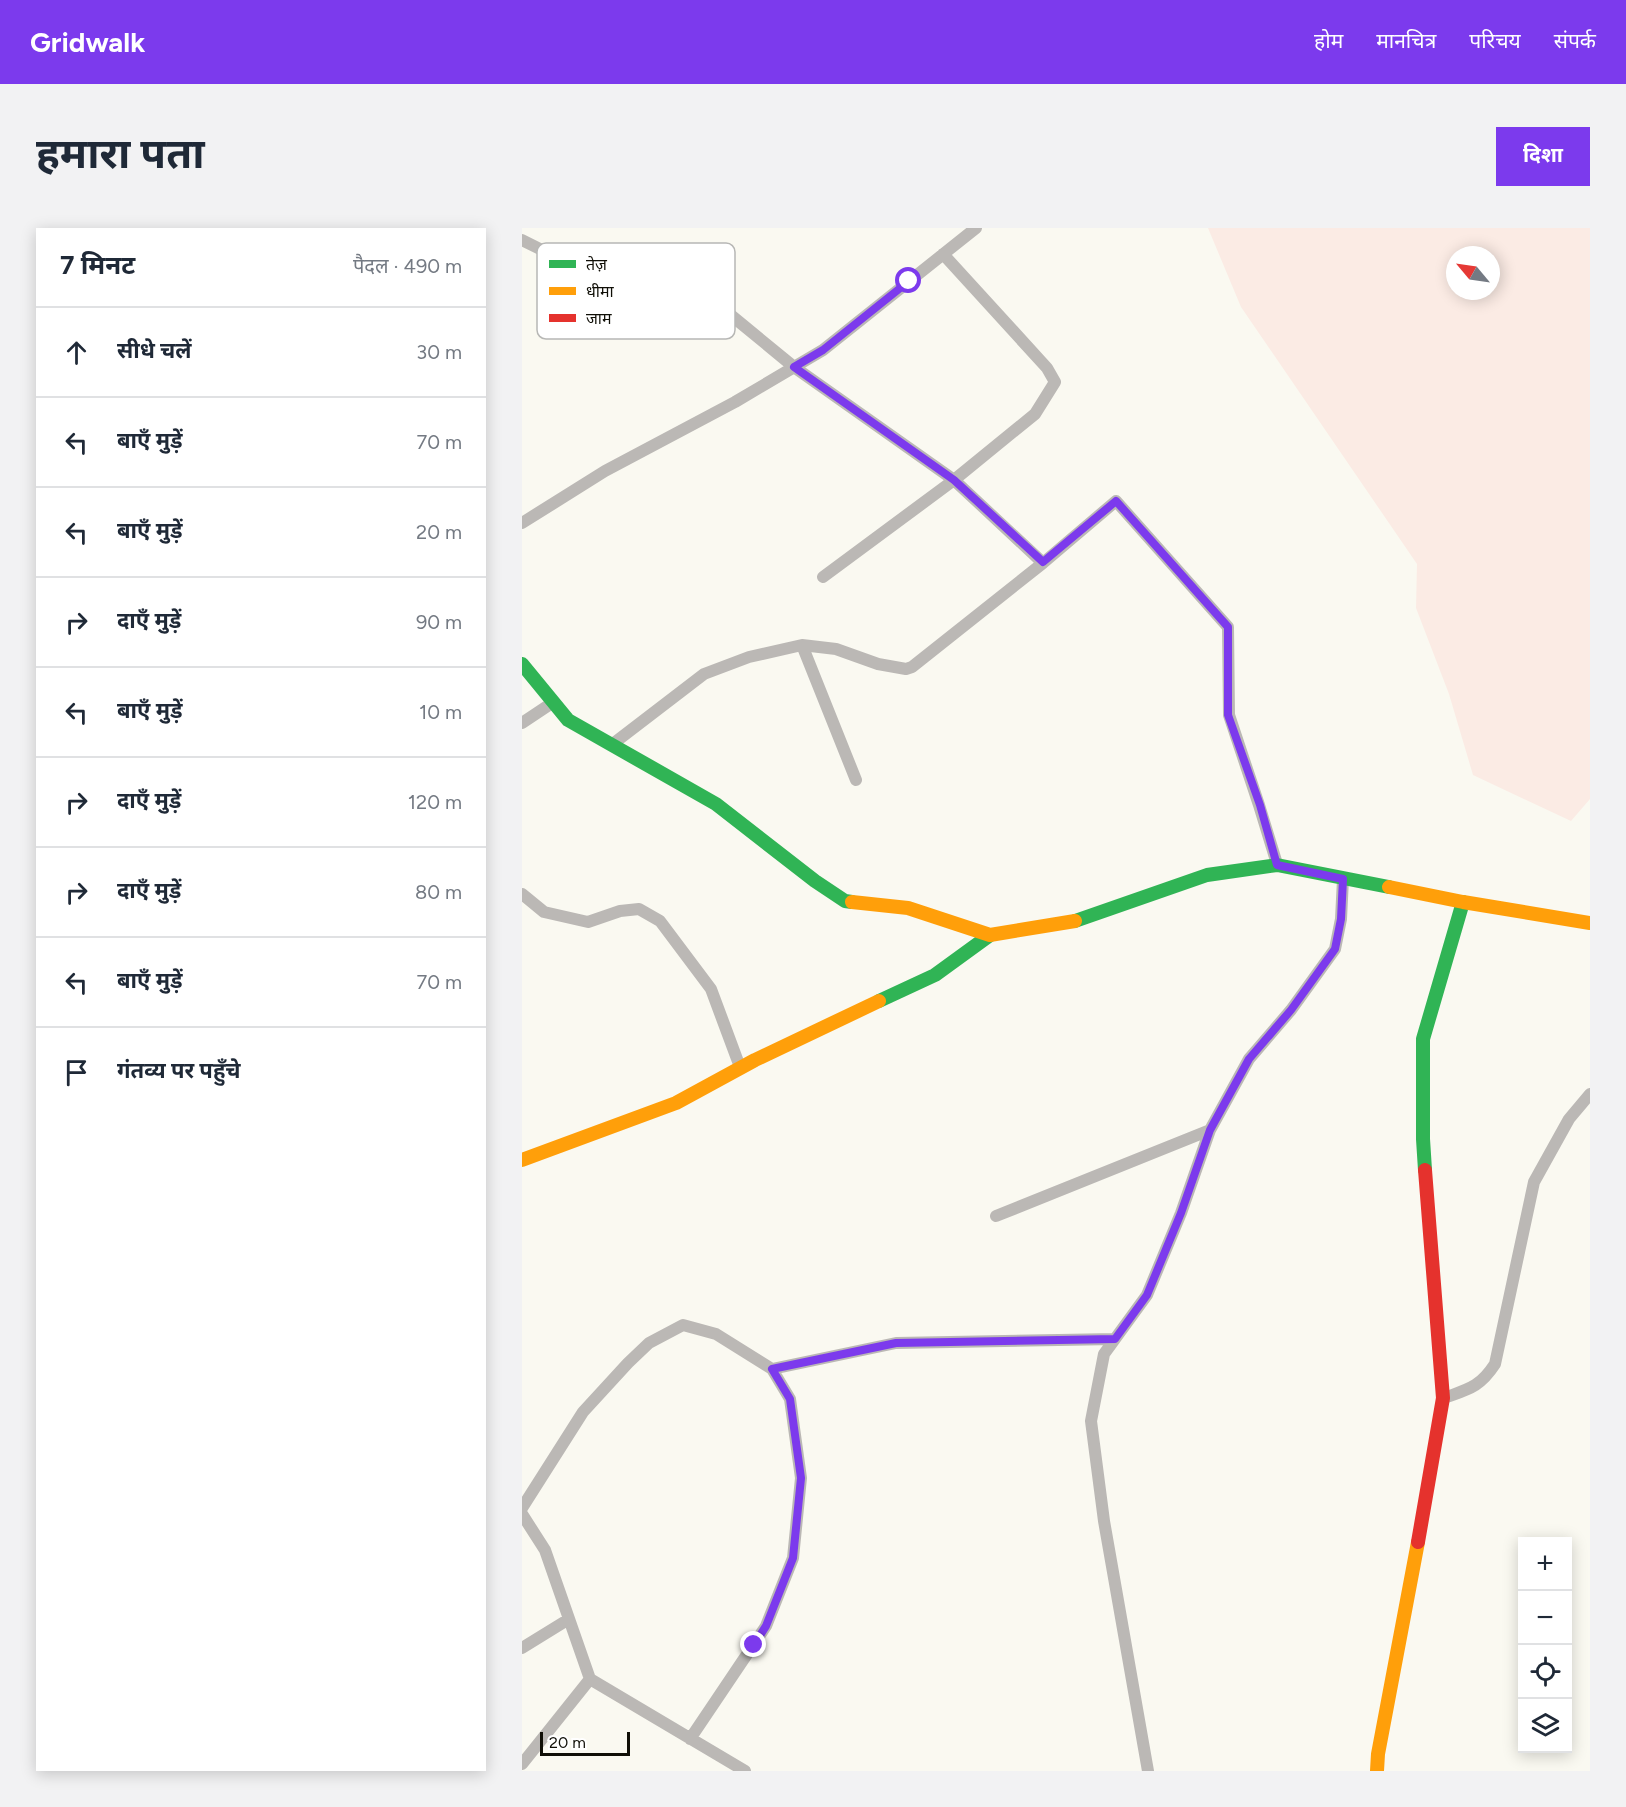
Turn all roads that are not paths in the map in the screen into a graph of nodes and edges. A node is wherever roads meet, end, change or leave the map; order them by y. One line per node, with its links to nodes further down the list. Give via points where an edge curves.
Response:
1 (976, 228): 4 (lane)
2 (522, 240): 3 (lane)
3 (537, 248)
4 (943, 254): 6 (lane, via 823,350); 7 (lane, via 1047,368 1055,382 1035,414)
5 (735, 318): 6 (lane)
6 (794, 367): 7 (lane); 8 (lane, via 605,471)
7 (954, 480): 9 (lane); 10 (lane)
8 (522, 523)
9 (1043, 562): 11 (lane, via 912,667 878,664 836,650); 17 (lane, via 1116,501 1228,627 1228,715)
10 (823, 577)
11 (802, 645): 15 (lane, via 750,657 704,674); 16 (lane)
12 (522, 664): 13 (street)
13 (553, 702): 14 (lane); 15 (street, via 568,720)
14 (522, 723)
15 (611, 745): 22 (street, via 716,804 845,901 908,908)
16 (856, 780)
17 (1277, 865): 18 (street); 22 (street, via 1207,875 1075,921)
18 (1343, 879): 20 (street); 25 (lane, via 1335,949 1249,1059)
19 (522, 894): 23 (lane, via 544,912 588,922 639,909 660,921 711,989)
20 (1463, 902): 21 (street); 30 (street, via 1423,1039 1423,1139)
21 (1590, 924)
22 (990, 934): 23 (street, via 935,975)
23 (741, 1068): 26 (street, via 676,1103)
24 (1590, 1094): 30 (lane, via 1569,1119 1534,1182 1495,1364 1472,1388)
25 (1210, 1130): 27 (lane); 28 (lane, via 1147,1295)
26 (522, 1160)
27 (996, 1216)
28 (1115, 1339): 29 (lane, via 896,1343); 39 (lane, via 1104,1354 1091,1421 1104,1521)
29 (772, 1369): 31 (lane, via 716,1334 683,1325 649,1343 583,1412); 36 (lane, via 790,1399 801,1478 793,1558 766,1626)
30 (1443, 1398): 40 (street)
31 (522, 1508)
32 (522, 1514): 33 (lane, via 545,1550)
33 (569, 1619): 34 (lane); 35 (lane)
34 (522, 1648)
35 (590, 1679): 36 (lane); 37 (lane)
36 (690, 1738): 38 (lane)
37 (522, 1764)
38 (745, 1771)
39 (1148, 1771)
40 (1377, 1771)

